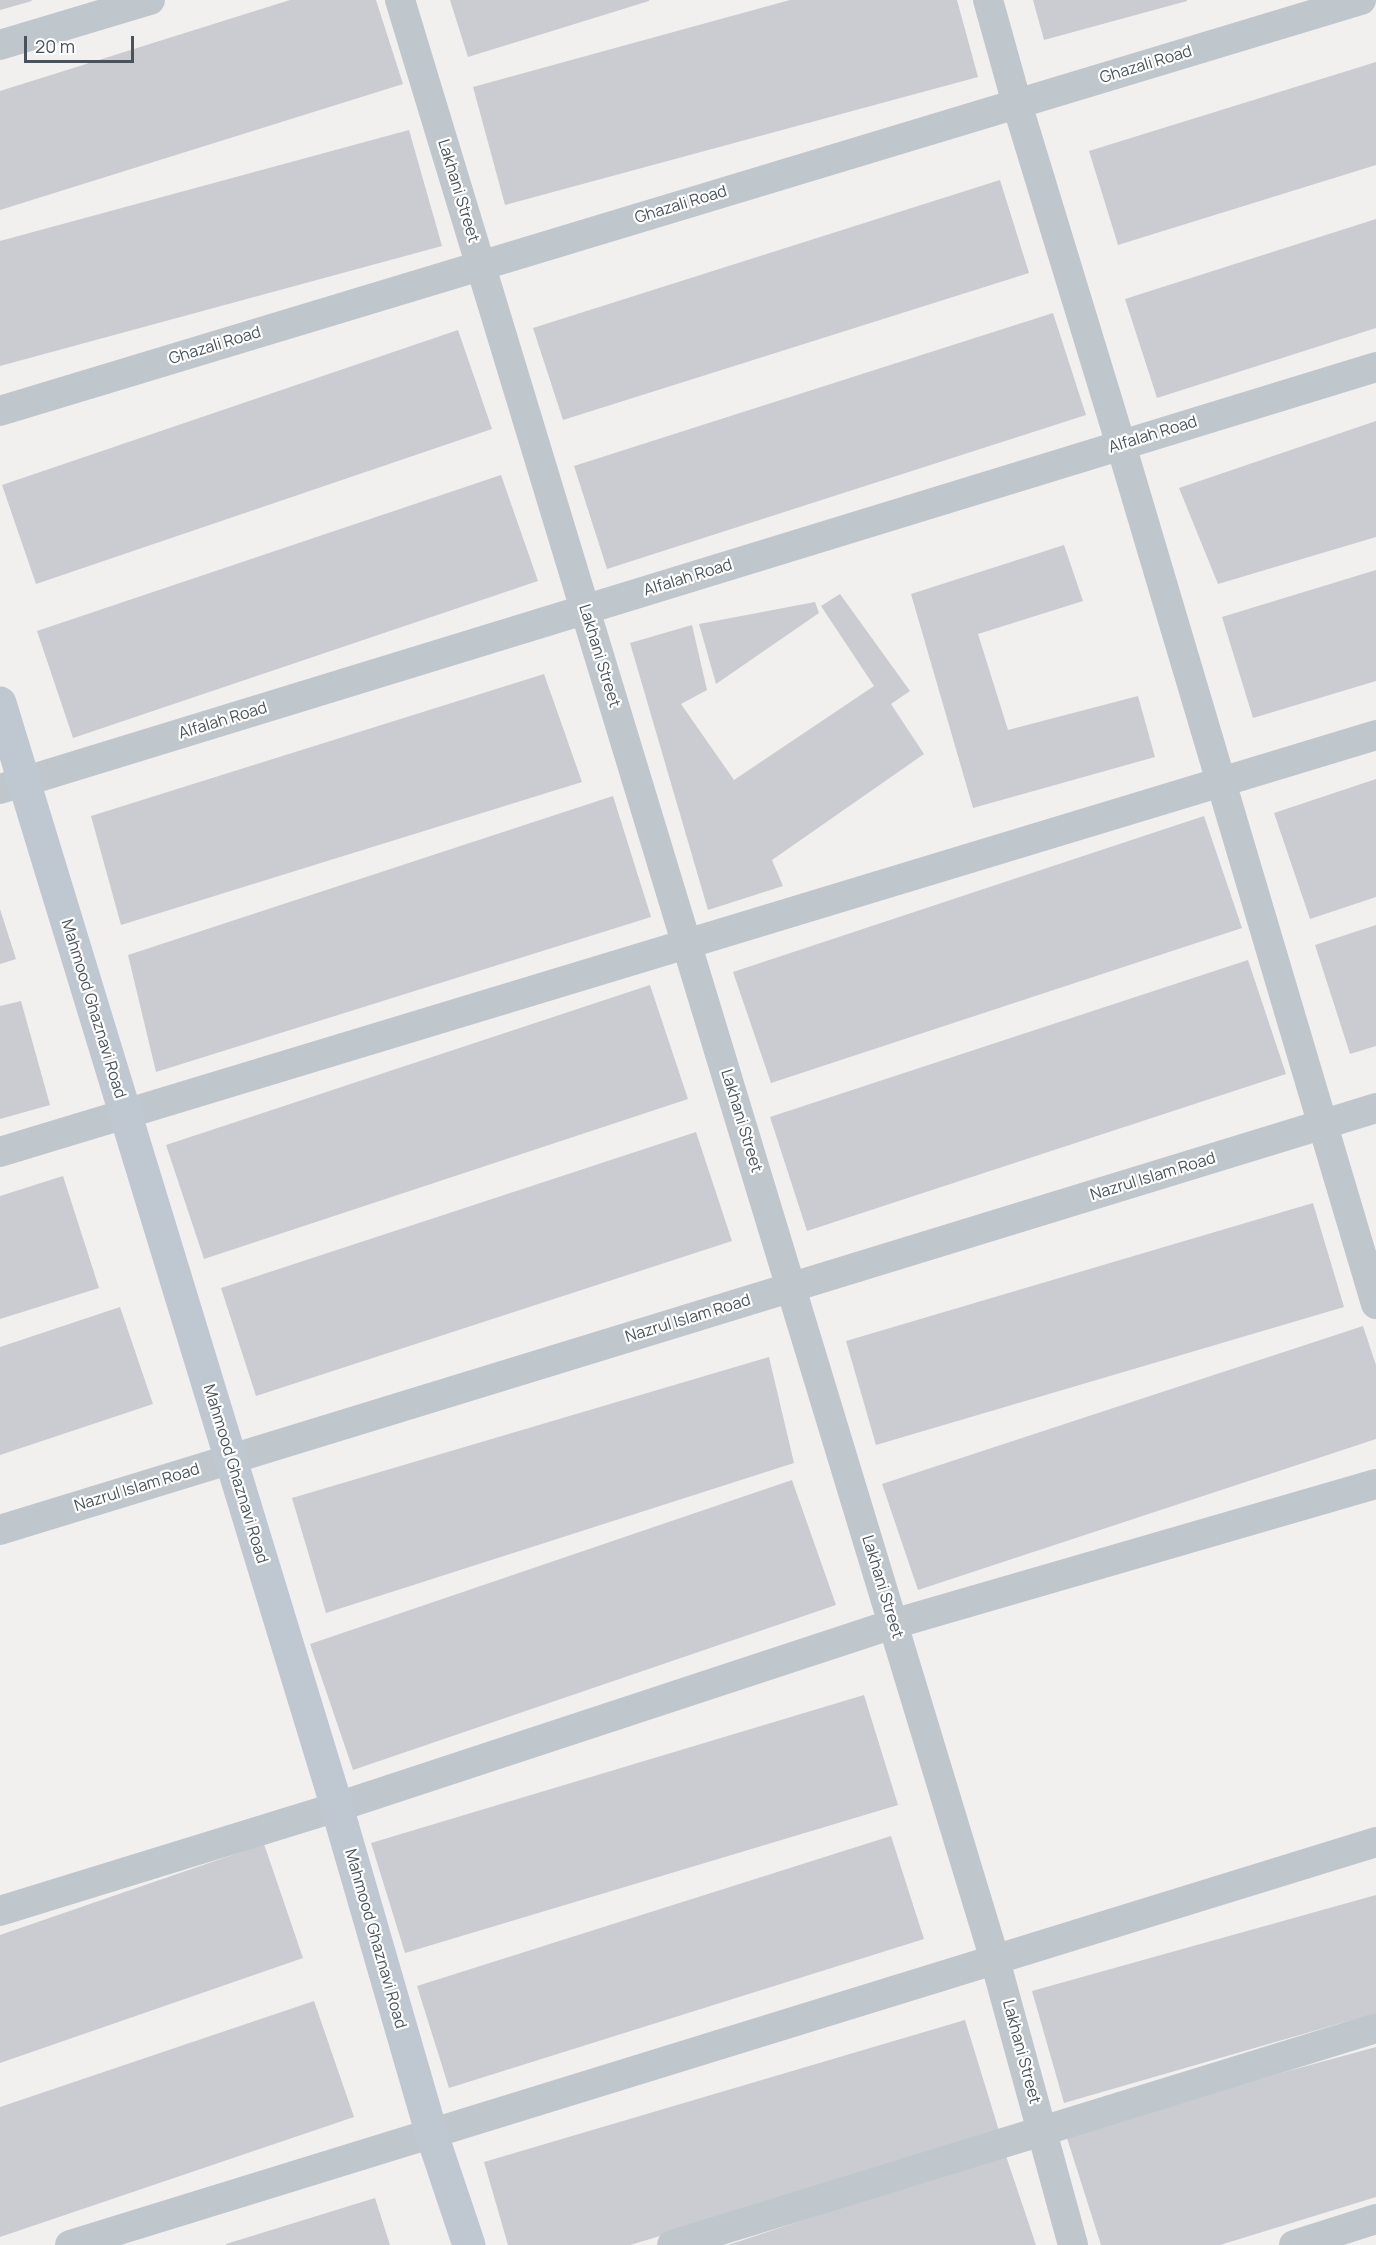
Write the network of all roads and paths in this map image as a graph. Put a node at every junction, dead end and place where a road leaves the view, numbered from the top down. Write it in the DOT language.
graph roads {
  1 [pos="150,0"];
  2 [pos="400,0"];
  3 [pos="988,0"];
  4 [pos="1361,0"];
  5 [pos="0,45"];
  6 [pos="1017,104"];
  7 [pos="481,266"];
  8 [pos="1376,367"];
  9 [pos="0,411"];
  10 [pos="1121,445"];
  11 [pos="585,610"];
  12 [pos="0,704"];
  13 [pos="1376,735"];
  14 [pos="1220,783"];
  15 [pos="12,785"];
  16 [pos="687,944"];
  17 [pos="1376,1108"];
  18 [pos="125,1114"];
  19 [pos="1322,1125"];
  20 [pos="0,1152"];
  21 [pos="791,1287"];
  22 [pos="1376,1304"];
  23 [pos="231,1459"];
  24 [pos="1376,1484"];
  25 [pos="0,1530"];
  26 [pos="893,1624"];
  27 [pos="337,1807"];
  28 [pos="1376,1842"];
  29 [pos="0,1911"];
  30 [pos="995,1960"];
  31 [pos="1376,2028"];
  32 [pos="1042,2131"];
  33 [pos="432,2135"];
  34 [pos="1376,2219"];
  35 [pos="70,2245"];
  36 [pos="469,2245"];
  37 [pos="672,2245"];
  38 [pos="1073,2245"];
  39 [pos="1294,2245"];
  1 -- 5 [label="street"];
  2 -- 7 [label="street, Lakhani Street"];
  3 -- 6 [label="street"];
  4 -- 6 [label="street, Ghazali Road"];
  6 -- 7 [label="street, Ghazali Road"];
  6 -- 10 [label="street"];
  7 -- 9 [label="street, Ghazali Road"];
  7 -- 11 [label="street, Lakhani Street"];
  8 -- 10 [label="street, Alfalah Road"];
  10 -- 11 [label="street, Alfalah Road"];
  10 -- 14 [label="street"];
  11 -- 15 [label="street, Alfalah Road"];
  11 -- 16 [label="street, Lakhani Street"];
  12 -- 15 [label="street, Mahmood Ghaznavi Road"];
  13 -- 14 [label="street"];
  14 -- 16 [label="street"];
  14 -- 19 [label="street"];
  15 -- 18 [label="street, Mahmood Ghaznavi Road"];
  16 -- 18 [label="street"];
  16 -- 21 [label="street, Lakhani Street"];
  17 -- 19 [label="street, Nazrul Islam Road"];
  18 -- 20 [label="street"];
  18 -- 23 [label="street, Mahmood Ghaznavi Road"];
  19 -- 21 [label="street, Nazrul Islam Road"];
  19 -- 22 [label="street"];
  21 -- 23 [label="street, Nazrul Islam Road"];
  21 -- 26 [label="street, Lakhani Street"];
  23 -- 25 [label="street, Nazrul Islam Road"];
  23 -- 27 [label="street, Mahmood Ghaznavi Road"];
  24 -- 26 [label="street"];
  26 -- 27 [label="street"];
  26 -- 30 [label="street, Lakhani Street"];
  27 -- 29 [label="street"];
  27 -- 33 [label="street, Mahmood Ghaznavi Road"];
  28 -- 30 [label="street"];
  30 -- 32 [label="street, Lakhani Street"];
  30 -- 33 [label="street"];
  31 -- 32 [label="street"];
  32 -- 37 [label="street"];
  32 -- 38 [label="street, Lakhani Street"];
  33 -- 35 [label="street"];
  33 -- 36 [label="street, Mahmood Ghaznavi Road"];
  34 -- 39 [label="street"];
}
